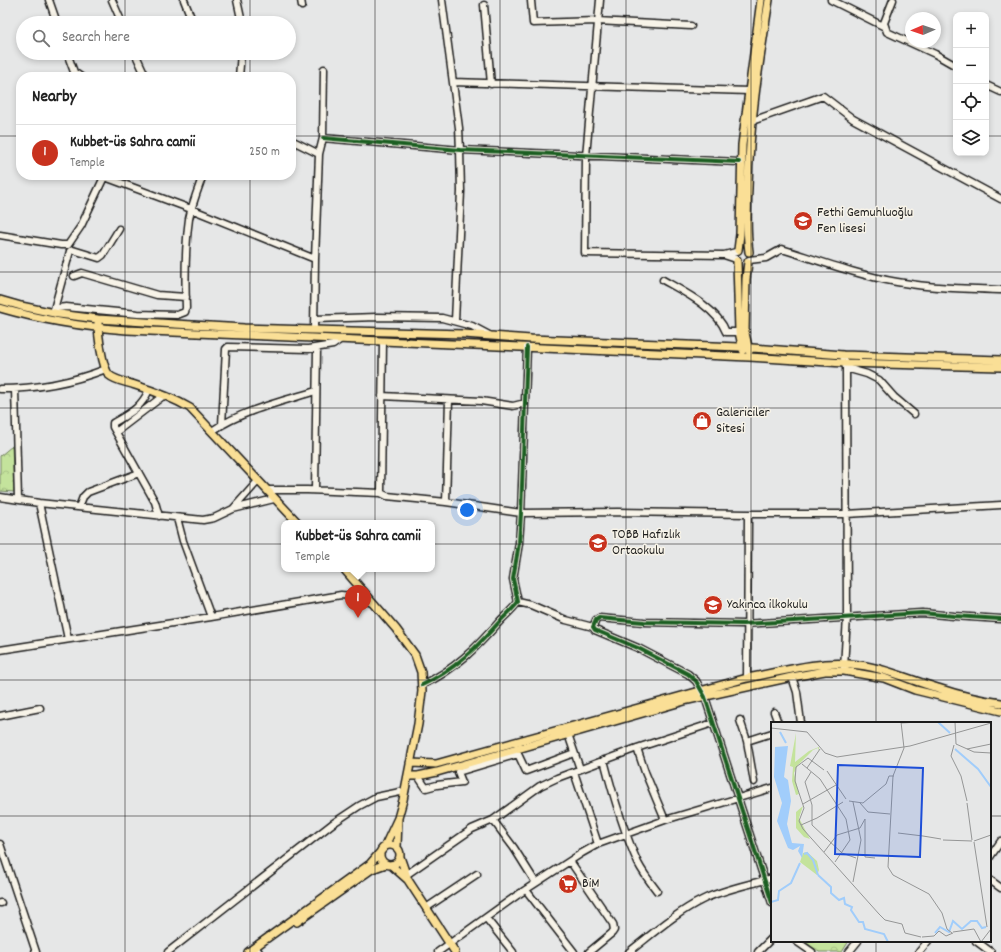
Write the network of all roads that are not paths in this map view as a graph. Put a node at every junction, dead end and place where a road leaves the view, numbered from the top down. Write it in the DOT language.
graph roads {
  1 [pos="49,0"];
  2 [pos="112,0"];
  3 [pos="184,0"];
  4 [pos="237,0"];
  5 [pos="442,0"];
  6 [pos="600,0"];
  7 [pos="762,0"];
  8 [pos="769,0"];
  9 [pos="831,0"];
  10 [pos="893,0"];
  11 [pos="531,1"];
  12 [pos="484,5"];
  13 [pos="55,16"];
  14 [pos="119,16"];
  15 [pos="190,16"];
  16 [pos="240,16"];
  17 [pos="597,21"];
  18 [pos="691,26"];
  19 [pos="885,27"];
  20 [pos="70,60"];
  21 [pos="138,60"];
  22 [pos="240,60"];
  23 [pos="953,64"];
  24 [pos="324,69"];
  25 [pos="74,72"];
  26 [pos="144,72"];
  27 [pos="239,72"];
  28 [pos="453,82"];
  29 [pos="491,84"];
  30 [pos="989,86"];
  31 [pos="592,87"];
  32 [pos="749,91"];
  33 [pos="1001,92"];
  34 [pos="752,121"];
  35 [pos="323,138"];
  36 [pos="296,142"];
  37 [pos="460,150"];
  38 [pos="319,154"];
  39 [pos="586,156"];
  40 [pos="739,162"];
  41 [pos="103,180"];
  42 [pos="115,180"];
  43 [pos="201,180"];
  44 [pos="1001,199"];
  45 [pos="191,209"];
  46 [pos="119,229"];
  47 [pos="0,235"];
  48 [pos="737,255"];
  49 [pos="749,257"];
  50 [pos="315,259"];
  51 [pos="74,276"];
  52 [pos="663,280"];
  53 [pos="1001,290"];
  54 [pos="186,297"];
  55 [pos="0,300"];
  56 [pos="0,308"];
  57 [pos="53,313"];
  58 [pos="98,319"];
  59 [pos="315,319"];
  60 [pos="455,321"];
  61 [pos="98,328"];
  62 [pos="314,330"];
  63 [pos="742,332"];
  64 [pos="268,336"];
  65 [pos="490,336"];
  66 [pos="341,339"];
  67 [pos="383,341"];
  68 [pos="527,347"];
  69 [pos="268,348"];
  70 [pos="317,348"];
  71 [pos="746,348"];
  72 [pos="843,355"];
  73 [pos="746,357"];
  74 [pos="1001,360"];
  75 [pos="845,365"];
  76 [pos="1001,367"];
  77 [pos="106,369"];
  78 [pos="0,389"];
  79 [pos="15,389"];
  80 [pos="149,390"];
  81 [pos="316,391"];
  82 [pos="163,396"];
  83 [pos="382,396"];
  84 [pos="449,400"];
  85 [pos="525,403"];
  86 [pos="914,414"];
  87 [pos="222,425"];
  88 [pos="212,431"];
  89 [pos="116,432"];
  90 [pos="139,473"];
  91 [pos="258,481"];
  92 [pos="267,490"];
  93 [pos="315,490"];
  94 [pos="381,493"];
  95 [pos="0,497"];
  96 [pos="18,499"];
  97 [pos="274,499"];
  98 [pos="446,502"];
  99 [pos="39,503"];
  100 [pos="1001,505"];
  101 [pos="79,507"];
  102 [pos="234,509"];
  103 [pos="521,513"];
  104 [pos="748,514"];
  105 [pos="846,514"];
  106 [pos="159,516"];
  107 [pos="177,518"];
  108 [pos="295,520"];
  109 [pos="347,572"];
  110 [pos="373,602"];
  111 [pos="518,602"];
  112 [pos="211,617"];
  113 [pos="847,617"];
  114 [pos="1001,619"];
  115 [pos="747,624"];
  116 [pos="593,627"];
  117 [pos="68,639"];
  118 [pos="0,650"];
  119 [pos="844,667"];
  120 [pos="792,677"];
  121 [pos="747,678"];
  122 [pos="422,684"];
  123 [pos="703,694"];
  124 [pos="1001,703"];
  125 [pos="40,708"];
  126 [pos="1001,711"];
  127 [pos="774,712"];
  128 [pos="0,716"];
  129 [pos="740,720"];
  130 [pos="778,722"];
  131 [pos="801,722"];
  132 [pos="712,723"];
  133 [pos="771,733"];
  134 [pos="568,734"];
  135 [pos="747,741"];
  136 [pos="637,748"];
  137 [pos="574,753"];
  138 [pos="604,760"];
  139 [pos="410,763"];
  140 [pos="580,769"];
  141 [pos="574,772"];
  142 [pos="408,776"];
  143 [pos="418,776"];
  144 [pos="754,782"];
  145 [pos="771,788"];
  146 [pos="405,791"];
  147 [pos="738,798"];
  148 [pos="398,818"];
  149 [pos="493,820"];
  150 [pos="665,820"];
  151 [pos="626,834"];
  152 [pos="1001,841"];
  153 [pos="0,844"];
  154 [pos="598,844"];
  155 [pos="397,847"];
  156 [pos="383,849"];
  157 [pos="991,856"];
  158 [pos="400,857"];
  159 [pos="570,861"];
  160 [pos="389,864"];
  161 [pos="477,874"];
  162 [pos="407,878"];
  163 [pos="771,878"];
  164 [pos="764,880"];
  165 [pos="991,881"];
  166 [pos="536,883"];
  167 [pos="1001,888"];
  168 [pos="526,890"];
  169 [pos="656,891"];
  170 [pos="771,900"];
  171 [pos="426,908"];
  172 [pos="486,918"];
  173 [pos="771,939"];
  174 [pos="797,942"];
  175 [pos="857,942"];
  176 [pos="927,942"];
  177 [pos="977,942"];
  178 [pos="450,943"];
  179 [pos="257,950"];
  180 [pos="921,950"];
  181 [pos="36,952"];
  182 [pos="168,952"];
  183 [pos="248,952"];
  184 [pos="438,952"];
  185 [pos="455,952"];
  186 [pos="513,952"];
  187 [pos="574,952"];
  188 [pos="589,952"];
  189 [pos="629,952"];
  190 [pos="758,952"];
  191 [pos="812,952"];
  192 [pos="850,952"];
  193 [pos="928,952"];
  194 [pos="991,952"];
  1 -- 13 [label="street"];
  2 -- 14 [label="street"];
  3 -- 15 [label="street"];
  4 -- 16 [label="street"];
  5 -- 28 [label="street"];
  6 -- 17 [label="street"];
  7 -- 32 [label="main road"];
  8 -- 34 [label="main road"];
  9 -- 19 [label="street"];
  10 -- 19 [label="street"];
  11 -- 17 [label="street"];
  12 -- 29 [label="street"];
  17 -- 18 [label="street"];
  17 -- 31 [label="street"];
  19 -- 23 [label="street"];
  20 -- 25 [label="street"];
  21 -- 26 [label="street"];
  22 -- 27 [label="street"];
  24 -- 35 [label="street"];
  28 -- 29 [label="street"];
  28 -- 37 [label="street"];
  29 -- 31 [label="street"];
  30 -- 33 [label="street"];
  31 -- 32 [label="street"];
  31 -- 39 [label="street"];
  32 -- 48 [label="main road"];
  34 -- 44 [label="street"];
  34 -- 49 [label="main road"];
  35 -- 37 [label="street"];
  35 -- 38 [label="street"];
  36 -- 38 [label="street"];
  37 -- 39 [label="street"];
  37 -- 60 [label="street"];
  38 -- 50 [label="street"];
  39 -- 40 [label="street"];
  39 -- 48 [label="street"];
  41 -- 47 [label="street"];
  42 -- 45 [label="street"];
  43 -- 45 [label="street"];
  45 -- 50 [label="street"];
  45 -- 54 [label="street"];
  46 -- 57 [label="street"];
  48 -- 49 [label="main road"];
  48 -- 49 [label="main road"];
  48 -- 63 [label="main road"];
  49 -- 53 [label="street"];
  49 -- 63 [label="main road"];
  50 -- 59 [label="street"];
  51 -- 54 [label="street"];
  52 -- 63 [label="street"];
  54 -- 57 [label="street"];
  55 -- 57 [label="main road"];
  56 -- 61 [label="main road"];
  57 -- 58 [label="main road"];
  58 -- 61 [label="main road"];
  58 -- 62 [label="main road"];
  59 -- 60 [label="street"];
  59 -- 62 [label="street"];
  60 -- 65 [label="street"];
  61 -- 64 [label="main road"];
  61 -- 77 [label="main road"];
  62 -- 65 [label="main road"];
  63 -- 71 [label="main road"];
  64 -- 66 [label="main road"];
  64 -- 69 [label="street"];
  65 -- 71 [label="main road"];
  66 -- 67 [label="main road"];
  66 -- 70 [label="street"];
  67 -- 68 [label="main road"];
  67 -- 83 [label="street"];
  68 -- 73 [label="main road"];
  68 -- 85 [label="street"];
  69 -- 70 [label="street"];
  69 -- 87 [label="street"];
  70 -- 81 [label="street"];
  71 -- 72 [label="main road"];
  71 -- 73 [label="main road"];
  72 -- 74 [label="main road"];
  72 -- 75 [label="street"];
  73 -- 75 [label="main road"];
  75 -- 76 [label="main road"];
  75 -- 86 [label="street"];
  75 -- 105 [label="street"];
  77 -- 79 [label="street"];
  77 -- 80 [label="main road"];
  78 -- 79 [label="street"];
  79 -- 96 [label="street"];
  80 -- 82 [label="main road"];
  80 -- 89 [label="street"];
  81 -- 87 [label="street"];
  81 -- 93 [label="street"];
  82 -- 88 [label="main road"];
  82 -- 89 [label="street"];
  83 -- 84 [label="street"];
  83 -- 94 [label="street"];
  84 -- 85 [label="street"];
  84 -- 98 [label="street"];
  85 -- 103 [label="street"];
  87 -- 88 [label="street"];
  88 -- 91 [label="main road"];
  89 -- 90 [label="street"];
  90 -- 101 [label="street"];
  90 -- 106 [label="street"];
  91 -- 92 [label="main road"];
  91 -- 102 [label="street"];
  92 -- 93 [label="street"];
  92 -- 97 [label="main road"];
  93 -- 94 [label="street"];
  94 -- 98 [label="street"];
  95 -- 96 [label="street"];
  96 -- 99 [label="street"];
  97 -- 102 [label="street"];
  97 -- 108 [label="main road"];
  98 -- 103 [label="street"];
  99 -- 101 [label="street"];
  99 -- 117 [label="street"];
  100 -- 105 [label="street"];
  101 -- 106 [label="street"];
  102 -- 107 [label="street"];
  103 -- 104 [label="street"];
  103 -- 111 [label="street"];
  104 -- 105 [label="street"];
  104 -- 115 [label="street"];
  105 -- 113 [label="street"];
  106 -- 107 [label="street"];
  107 -- 112 [label="street"];
  109 -- 110 [label="main road"];
  110 -- 112 [label="street"];
  110 -- 122 [label="main road"];
  111 -- 116 [label="street"];
  111 -- 122 [label="street"];
  112 -- 117 [label="street"];
  113 -- 114 [label="street"];
  113 -- 115 [label="street"];
  113 -- 119 [label="street"];
  115 -- 116 [label="street"];
  115 -- 121 [label="street"];
  116 -- 123 [label="street"];
  117 -- 118 [label="street"];
  119 -- 120 [label="main road"];
  119 -- 121 [label="main road"];
  119 -- 124 [label="main road"];
  119 -- 126 [label="main road"];
  120 -- 123 [label="main road"];
  120 -- 131 [label="street"];
  121 -- 123 [label="main road"];
  122 -- 139 [label="main road"];
  123 -- 132 [label="street"];
  123 -- 134 [label="main road"];
  123 -- 139 [label="main road"];
  125 -- 128 [label="street"];
  127 -- 130 [label="street"];
  129 -- 135 [label="street"];
  132 -- 136 [label="street"];
  132 -- 147 [label="street"];
  133 -- 135 [label="street"];
  134 -- 137 [label="street"];
  134 -- 143 [label="main road"];
  135 -- 144 [label="street"];
  136 -- 138 [label="street"];
  136 -- 150 [label="street"];
  137 -- 140 [label="street"];
  137 -- 143 [label="street"];
  138 -- 140 [label="street"];
  138 -- 151 [label="street"];
  139 -- 142 [label="main road"];
  140 -- 141 [label="street"];
  141 -- 149 [label="street"];
  141 -- 154 [label="street"];
  142 -- 143 [label="main road"];
  142 -- 146 [label="main road"];
  145 -- 147 [label="street"];
  146 -- 148 [label="main road"];
  146 -- 182 [label="street"];
  147 -- 150 [label="street"];
  147 -- 164 [label="street"];
  148 -- 155 [label="main road"];
  148 -- 156 [label="main road"];
  149 -- 162 [label="street"];
  149 -- 166 [label="street"];
  150 -- 151 [label="street"];
  151 -- 154 [label="street"];
  151 -- 169 [label="street"];
  152 -- 157 [label="street"];
  153 -- 181 [label="street"];
  154 -- 159 [label="street"];
  155 -- 156 [label="main road"];
  155 -- 158 [label="main road"];
  156 -- 160 [label="main road"];
  156 -- 179 [label="main road"];
  158 -- 160 [label="main road"];
  158 -- 162 [label="main road"];
  159 -- 166 [label="street"];
  159 -- 188 [label="street"];
  160 -- 162 [label="main road"];
  160 -- 179 [label="main road"];
  161 -- 171 [label="street"];
  162 -- 171 [label="main road"];
  163 -- 164 [label="street"];
  164 -- 170 [label="street"];
  164 -- 189 [label="street"];
  165 -- 167 [label="street"];
  166 -- 168 [label="street"];
  168 -- 172 [label="street"];
  168 -- 187 [label="street"];
  171 -- 178 [label="main road"];
  172 -- 178 [label="street"];
  172 -- 186 [label="street"];
  173 -- 190 [label="street"];
  174 -- 191 [label="street"];
  175 -- 192 [label="street"];
  176 -- 180 [label="street"];
  177 -- 194 [label="street"];
  178 -- 184 [label="street"];
  178 -- 185 [label="main road"];
  179 -- 183 [label="main road"];
  180 -- 193 [label="street"];
}
